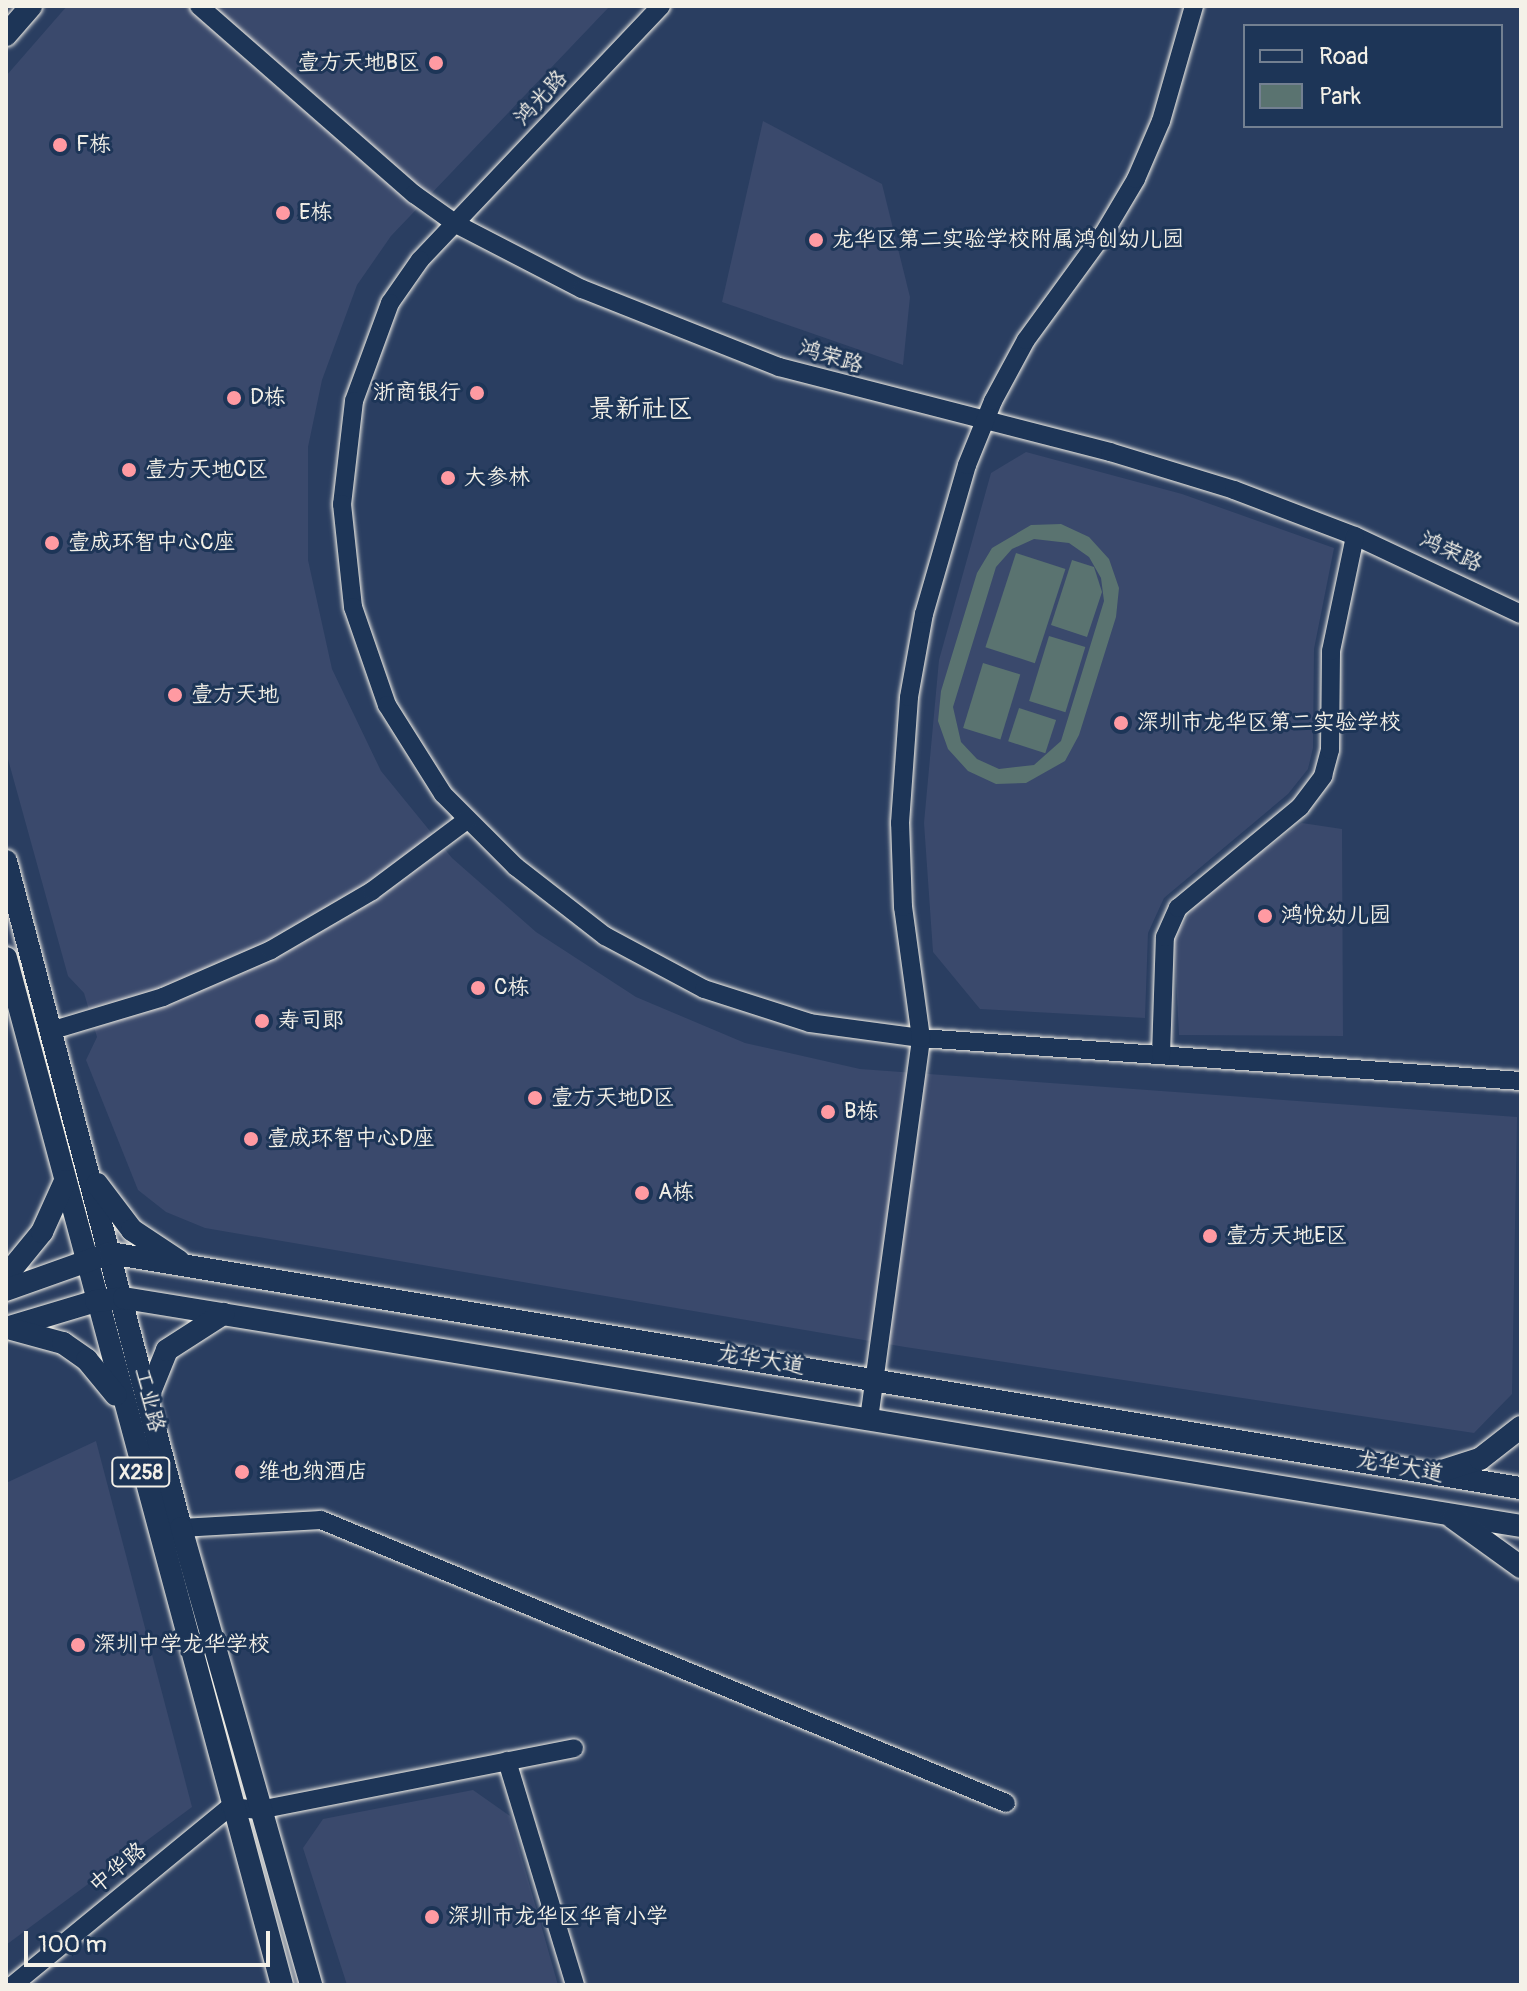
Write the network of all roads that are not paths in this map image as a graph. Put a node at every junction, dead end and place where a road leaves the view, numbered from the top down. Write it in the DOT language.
graph roads {
  1 [pos="31,6"];
  2 [pos="199,6"];
  3 [pos="661,6"];
  4 [pos="1194,6"];
  5 [pos="6,35"];
  6 [pos="456,224"];
  7 [pos="984,422"];
  8 [pos="1355,536"];
  9 [pos="1521,614"];
  10 [pos="467,820"];
  11 [pos="6,861"];
  12 [pos="6,958"];
  13 [pos="50,1031"];
  14 [pos="921,1038"];
  15 [pos="1161,1055"];
  16 [pos="1521,1081"];
  17 [pos="80,1144"];
  18 [pos="65,1181"];
  19 [pos="110,1253"];
  20 [pos="86,1262"];
  21 [pos="186,1266"];
  22 [pos="6,1276"];
  23 [pos="6,1290"];
  24 [pos="124,1298"];
  25 [pos="96,1301"];
  26 [pos="223,1314"];
  27 [pos="6,1328"];
  28 [pos="877,1379"];
  29 [pos="149,1401"];
  30 [pos="124,1407"];
  31 [pos="869,1419"];
  32 [pos="1521,1427"];
  33 [pos="1429,1472"];
  34 [pos="1521,1488"];
  35 [pos="1446,1513"];
  36 [pos="1521,1526"];
  37 [pos="181,1528"];
  38 [pos="1521,1567"];
  39 [pos="574,1748"];
  40 [pos="507,1761"];
  41 [pos="1006,1803"];
  42 [pos="230,1807"];
  43 [pos="259,1810"];
  44 [pos="13,1985"];
  45 [pos="282,1985"];
  46 [pos="311,1985"];
  47 [pos="575,1985"];
  1 -- 5 [label="main road"];
  2 -- 6 [label="street, 鸿荣路"];
  3 -- 6 [label="street, 鸿光路"];
  4 -- 7 [label="street"];
  6 -- 7 [label="street, 鸿荣路"];
  6 -- 10 [label="street, 鸿光路"];
  7 -- 8 [label="street, 鸿荣路"];
  7 -- 14 [label="street"];
  8 -- 9 [label="street, 鸿荣路"];
  8 -- 15 [label="street"];
  10 -- 13 [label="street"];
  10 -- 14 [label="street, 鸿光路"];
  11 -- 13 [label="main road, 工业路 / X258"];
  12 -- 18 [label="main road, 工业路 / X258"];
  13 -- 17 [label="main road, 工业路 / X258"];
  14 -- 15 [label="street, 鸿光路"];
  14 -- 28 [label="street"];
  15 -- 16 [label="street, 鸿光路"];
  17 -- 19 [label="main road, 工业路 / X258"];
  17 -- 21 [label="main road"];
  18 -- 20 [label="main road, 工业路 / X258"];
  18 -- 22 [label="main road"];
  19 -- 20 [label="main road"];
  19 -- 21 [label="main road, 龙华大道"];
  19 -- 24 [label="main road, 工业路 / X258"];
  20 -- 23 [label="main road"];
  20 -- 25 [label="main road, 工业路 / X258"];
  21 -- 28 [label="main road, 龙华大道"];
  24 -- 25 [label="main road, 龙华大道"];
  24 -- 26 [label="main road, 龙华大道"];
  24 -- 29 [label="main road, 工业路 / X258"];
  25 -- 27 [label="main road, 龙华大道"];
  25 -- 30 [label="main road, 工业路 / X258"];
  26 -- 29 [label="main road"];
  26 -- 31 [label="main road, 龙华大道"];
  27 -- 30 [label="main road"];
  28 -- 31 [label="street"];
  28 -- 33 [label="main road, 龙华大道"];
  29 -- 37 [label="main road, 工业路 / X258"];
  30 -- 42 [label="main road, 工业路 / X258"];
  31 -- 35 [label="main road, 龙华大道"];
  32 -- 33 [label="main road"];
  33 -- 34 [label="main road, 龙华大道"];
  35 -- 36 [label="main road, 龙华大道"];
  35 -- 38 [label="main road"];
  37 -- 41 [label="street"];
  37 -- 43 [label="main road, 工业路 / X258"];
  39 -- 40 [label="street"];
  40 -- 43 [label="street"];
  40 -- 47 [label="street"];
  42 -- 43 [label="street"];
  42 -- 44 [label="street, 中华路"];
  42 -- 45 [label="main road, 工业路 / X258"];
  43 -- 46 [label="main road, 工业路 / X258"];
}
